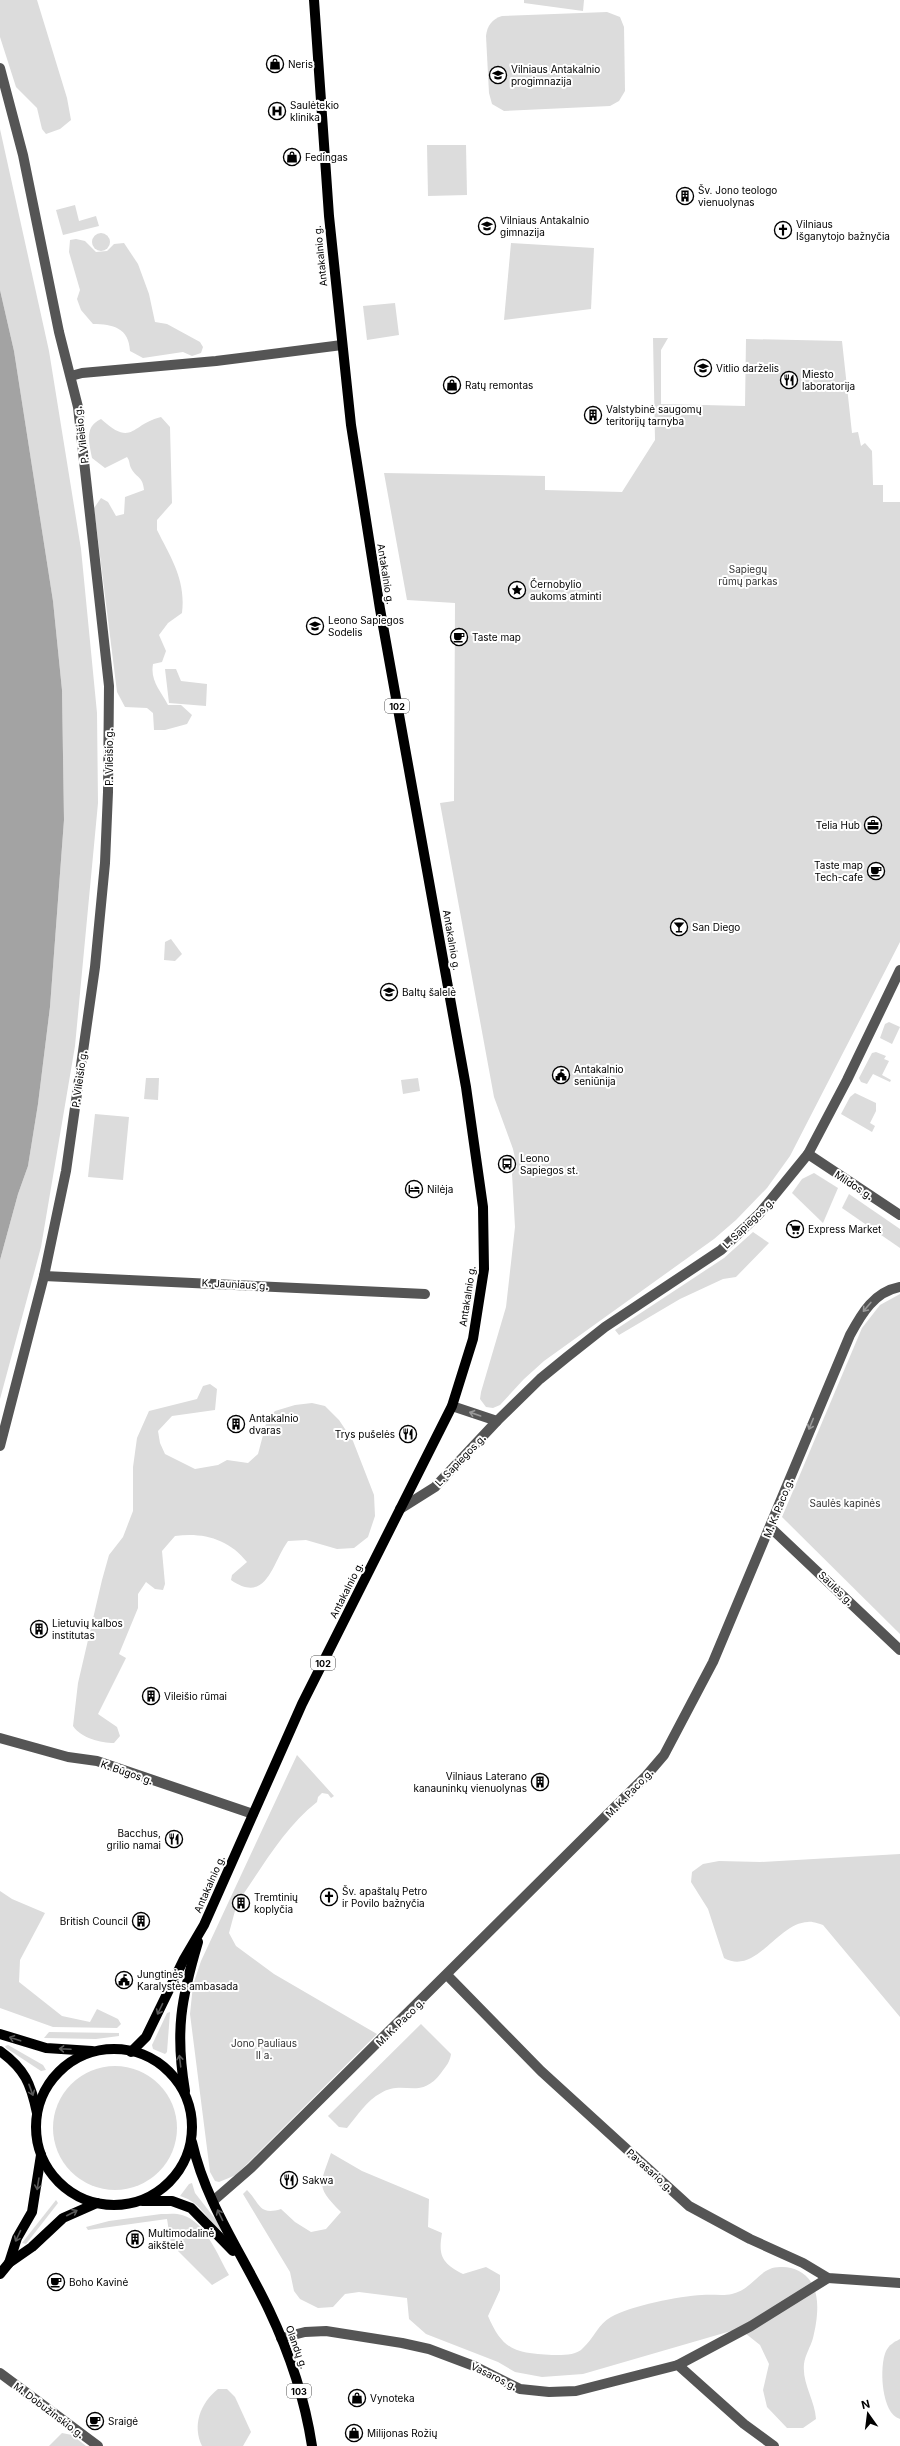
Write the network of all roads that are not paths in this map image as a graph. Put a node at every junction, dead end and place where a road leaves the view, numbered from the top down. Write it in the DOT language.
graph roads {
  1 [pos="314,0"];
  2 [pos="0,68"];
  3 [pos="342,345"];
  4 [pos="71,376"];
  5 [pos="900,970"];
  6 [pos="808,1154"];
  7 [pos="900,1215"];
  8 [pos="44,1276"];
  9 [pos="900,1287"];
  10 [pos="425,1294"];
  11 [pos="452,1406"];
  12 [pos="498,1421"];
  13 [pos="0,1446"];
  14 [pos="400,1509"];
  15 [pos="771,1528"];
  16 [pos="900,1650"];
  17 [pos="0,1738"];
  18 [pos="253,1814"];
  19 [pos="204,1925"];
  20 [pos="448,1975"];
  21 [pos="0,2034"];
  22 [pos="0,2051"];
  23 [pos="98,2051"];
  24 [pos="130,2052"];
  25 [pos="187,2099"];
  26 [pos="37,2115"];
  27 [pos="191,2138"];
  28 [pos="41,2155"];
  29 [pos="138,2201"];
  30 [pos="213,2201"];
  31 [pos="97,2203"];
  32 [pos="9,2263"];
  33 [pos="243,2263"];
  34 [pos="0,2274"];
  35 [pos="828,2278"];
  36 [pos="900,2283"];
  37 [pos="281,2338"];
  38 [pos="678,2365"];
  39 [pos="0,2373"];
  40 [pos="98,2446"];
  41 [pos="312,2446"];
  42 [pos="774,2446"];
  1 -- 3 [label="main road, Antakalnio g. / 102"];
  2 -- 4 [label="street, P. Vileišio g."];
  3 -- 4 [label="street"];
  3 -- 11 [label="main road, Antakalnio g. / 102"];
  4 -- 8 [label="street, P. Vileišio g."];
  5 -- 6 [label="street, L. Sapiegos g."];
  6 -- 7 [label="street, Mildos g."];
  6 -- 12 [label="street, L. Sapiegos g."];
  8 -- 10 [label="street, K. Jauniaus g."];
  8 -- 13 [label="street, P. Vileišio g."];
  9 -- 15 [label="street, M. K. Paco g., one-way"];
  12 -- 11 [label="street, one-way"];
  11 -- 14 [label="main road, Antakalnio g. / 102"];
  12 -- 14 [label="street, L. Sapiegos g."];
  14 -- 18 [label="main road, Antakalnio g. / 102"];
  15 -- 16 [label="street, Saulės g."];
  15 -- 20 [label="street, M. K. Paco g."];
  17 -- 18 [label="street, K. Būgos g."];
  18 -- 19 [label="main road, Antakalnio g. / 102"];
  19 -- 24 [label="main road, Antakalnio g., one-way"];
  25 -- 19 [label="main road, Antakalnio g., one-way"];
  20 -- 30 [label="street, M. K. Paco g."];
  20 -- 35 [label="street, Pavasario g."];
  23 -- 21 [label="main road, one-way"];
  22 -- 26 [label="main road, one-way"];
  23 -- 24 [label="main road"];
  23 -- 26 [label="main road"];
  24 -- 25 [label="main road"];
  25 -- 27 [label="main road, Antakalnio g."];
  26 -- 28 [label="main road"];
  27 -- 29 [label="main road"];
  27 -- 30 [label="main road, Olandų g."];
  28 -- 31 [label="main road"];
  28 -- 32 [label="main road, one-way"];
  29 -- 31 [label="main road"];
  29 -- 33 [label="main road, Olandų g."];
  33 -- 30 [label="main road, Olandų g., one-way"];
  32 -- 31 [label="main road, one-way"];
  32 -- 34 [label="main road"];
  33 -- 37 [label="main road, Olandų g. / 103"];
  35 -- 36 [label="street, Pavasario g."];
  35 -- 38 [label="street, Vasaros g."];
  37 -- 38 [label="street, Vasaros g."];
  37 -- 41 [label="main road, Olandų g. / 103"];
  38 -- 42 [label="street"];
  39 -- 40 [label="street, M. Dobužinskio g."];
}
